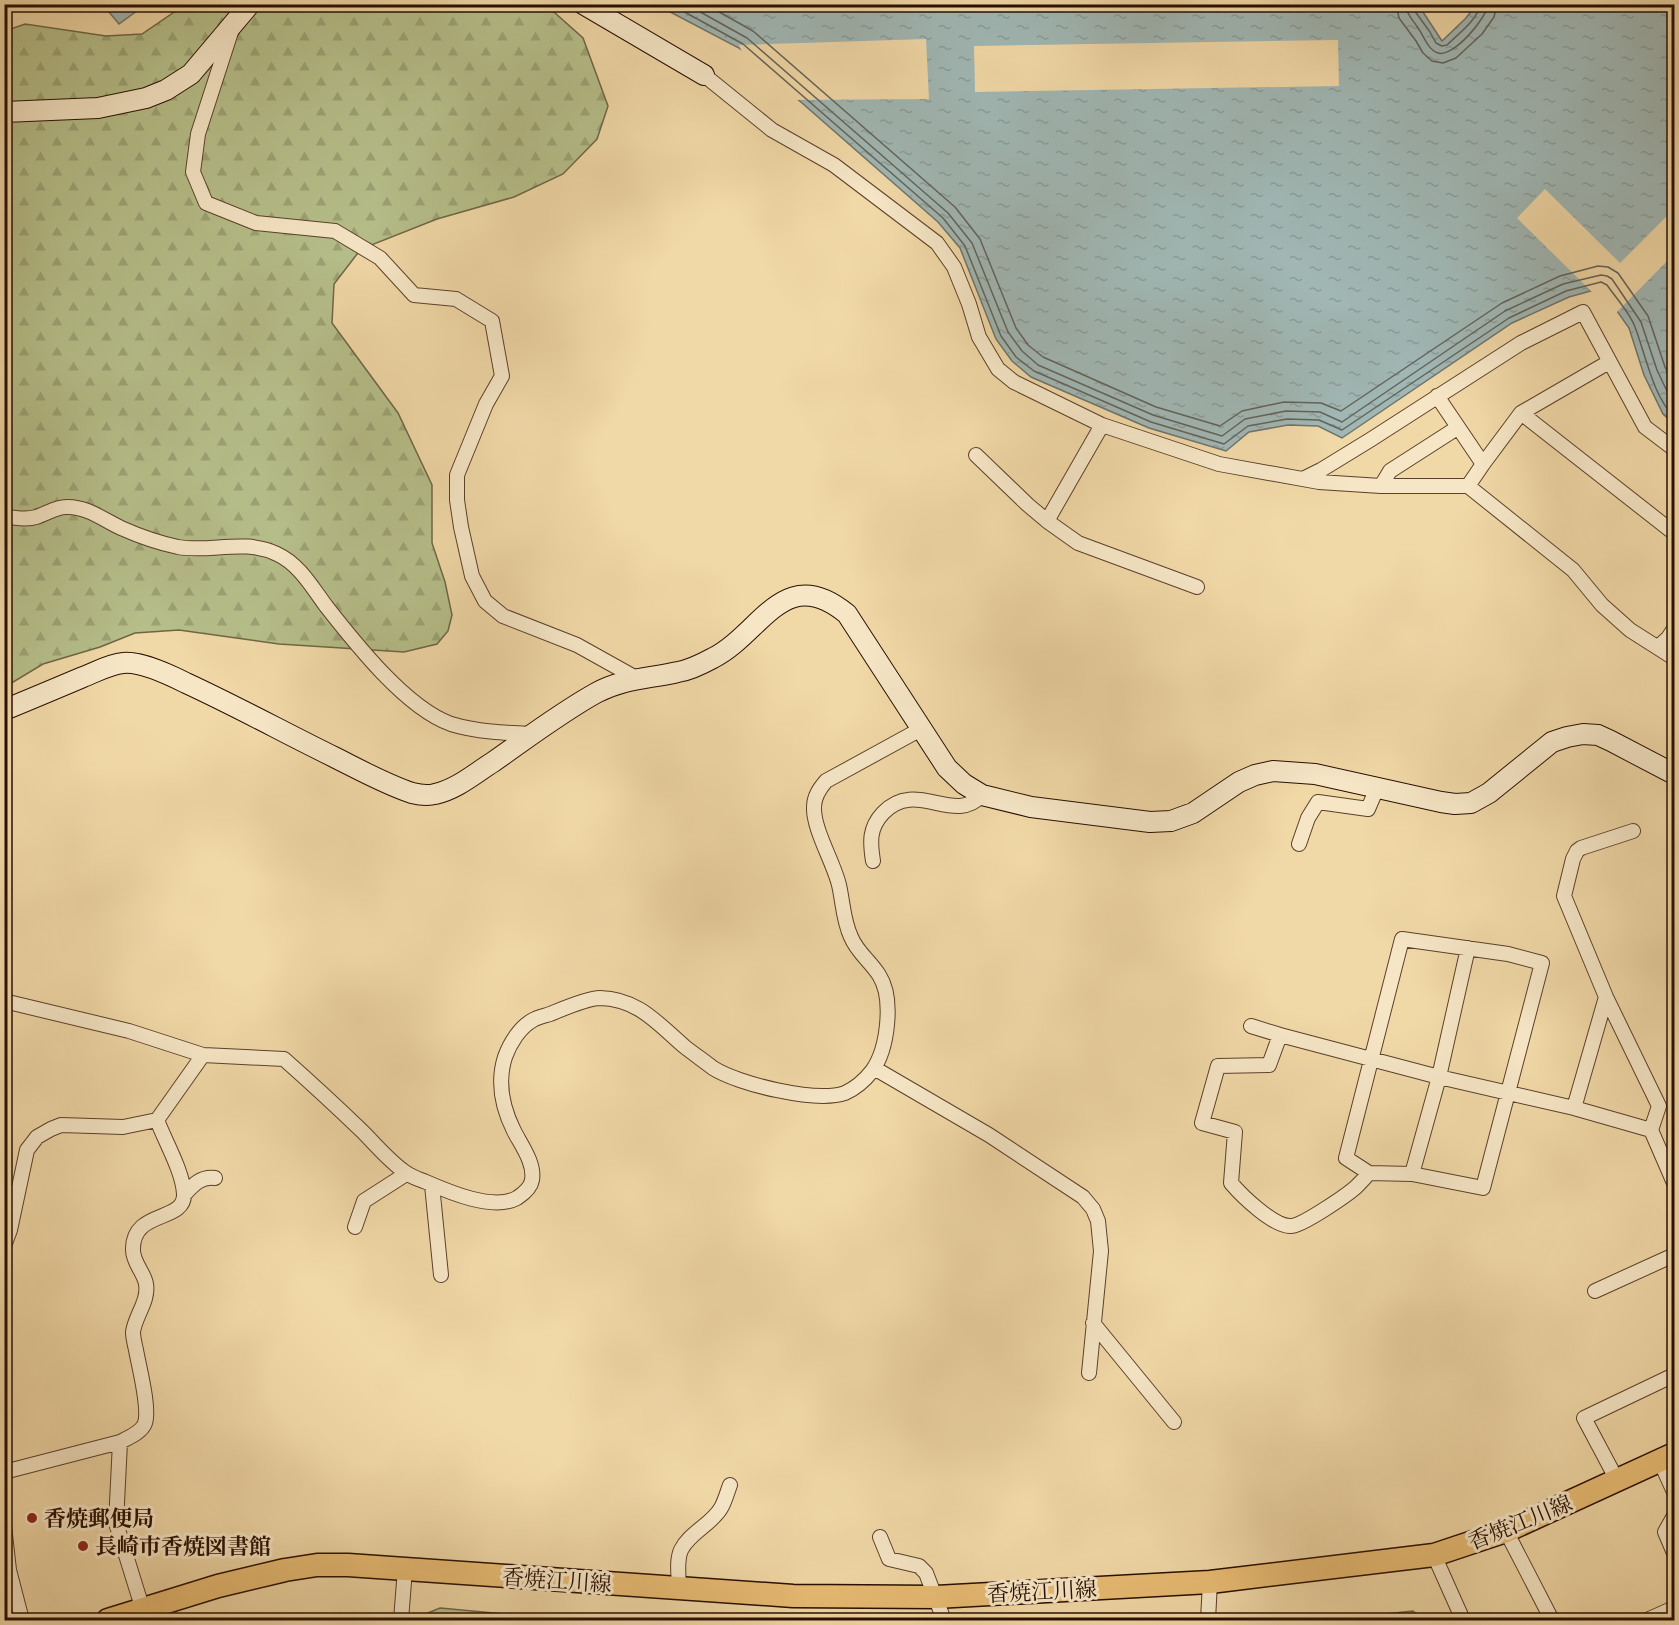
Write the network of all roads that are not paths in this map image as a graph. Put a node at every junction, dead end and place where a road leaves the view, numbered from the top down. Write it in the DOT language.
graph roads {
  1 [pos="250,4"];
  2 [pos="583,4"];
  3 [pos="233,25"];
  4 [pos="704,75"];
  5 [pos="4,112"];
  6 [pos="1609,362"];
  7 [pos="1437,396"];
  8 [pos="1521,413"];
  9 [pos="1102,424"];
  10 [pos="1457,428"];
  11 [pos="1674,449"];
  12 [pos="976,455"];
  13 [pos="1483,464"];
  14 [pos="1303,479"];
  15 [pos="1381,486"];
  16 [pos="1468,486"];
  17 [pos="4,516"];
  18 [pos="1047,521"];
  19 [pos="1674,533"];
  20 [pos="1197,586"];
  21 [pos="1674,629"];
  22 [pos="1658,647"];
  23 [pos="1674,658"];
  24 [pos="638,679"];
  25 [pos="4,710"];
  26 [pos="921,729"];
  27 [pos="532,734"];
  28 [pos="1674,774"];
  29 [pos="1377,788"];
  30 [pos="982,795"];
  31 [pos="1633,831"];
  32 [pos="1299,844"];
  33 [pos="873,861"];
  34 [pos="1468,948"];
  35 [pos="1606,997"];
  36 [pos="4,1002"];
  37 [pos="1251,1026"];
  38 [pos="1280,1035"];
  39 [pos="203,1055"];
  40 [pos="1372,1059"];
  41 [pos="874,1068"];
  42 [pos="1439,1077"];
  43 [pos="1507,1094"];
  44 [pos="1575,1108"];
  45 [pos="157,1120"];
  46 [pos="1652,1130"];
  47 [pos="1369,1173"];
  48 [pos="406,1174"];
  49 [pos="1412,1174"];
  50 [pos="215,1178"];
  51 [pos="1674,1184"];
  52 [pos="432,1185"];
  53 [pos="184,1195"];
  54 [pos="355,1227"];
  55 [pos="4,1246"];
  56 [pos="1674,1255"];
  57 [pos="441,1275"];
  58 [pos="1595,1291"];
  59 [pos="1093,1323"];
  60 [pos="1089,1373"];
  61 [pos="1674,1375"];
  62 [pos="1174,1422"];
  63 [pos="120,1442"];
  64 [pos="1667,1458"];
  65 [pos="4,1472"];
  66 [pos="1617,1480"];
  67 [pos="730,1485"];
  68 [pos="1674,1492"];
  69 [pos="1674,1516"];
  70 [pos="4,1526"];
  71 [pos="1506,1531"];
  72 [pos="880,1537"];
  73 [pos="1674,1553"];
  74 [pos="1434,1555"];
  75 [pos="405,1569"];
  76 [pos="1210,1582"];
  77 [pos="679,1589"];
  78 [pos="936,1597"];
  79 [pos="1674,1608"];
  80 [pos="143,1610"];
  81 [pos="1206,1618"];
  82 [pos="22,1620"];
  83 [pos="108,1620"];
  84 [pos="401,1620"];
  85 [pos="944,1620"];
  86 [pos="1463,1620"];
  87 [pos="1552,1620"];
  88 [pos="1647,1620"];
  1 -- 3 [label="street"];
  2 -- 4 [label="street"];
  3 -- 5 [label="street"];
  3 -- 24 [label="street"];
  4 -- 9 [label="street"];
  6 -- 7 [label="street"];
  6 -- 8 [label="street"];
  6 -- 11 [label="street"];
  7 -- 10 [label="street"];
  7 -- 14 [label="street"];
  8 -- 13 [label="street"];
  8 -- 19 [label="street"];
  9 -- 14 [label="street"];
  9 -- 18 [label="street"];
  10 -- 13 [label="street"];
  10 -- 15 [label="street"];
  12 -- 18 [label="street"];
  13 -- 16 [label="street"];
  14 -- 15 [label="street"];
  15 -- 16 [label="street"];
  16 -- 22 [label="street"];
  17 -- 27 [label="street"];
  18 -- 20 [label="street"];
  21 -- 22 [label="street"];
  22 -- 23 [label="street"];
  24 -- 26 [label="street"];
  24 -- 27 [label="street"];
  25 -- 27 [label="street"];
  26 -- 30 [label="street"];
  26 -- 41 [label="street"];
  28 -- 29 [label="street"];
  29 -- 30 [label="street"];
  29 -- 32 [label="street"];
  30 -- 33 [label="street"];
  31 -- 35 [label="street"];
  34 -- 40 [label="street"];
  34 -- 42 [label="street"];
  34 -- 43 [label="street"];
  35 -- 44 [label="street"];
  35 -- 46 [label="street"];
  36 -- 39 [label="street"];
  37 -- 38 [label="street"];
  38 -- 40 [label="street"];
  38 -- 47 [label="street"];
  39 -- 45 [label="street"];
  39 -- 48 [label="street"];
  40 -- 42 [label="street"];
  40 -- 47 [label="street"];
  41 -- 52 [label="street"];
  41 -- 59 [label="street"];
  42 -- 43 [label="street"];
  42 -- 49 [label="street"];
  43 -- 44 [label="street"];
  43 -- 49 [label="street"];
  44 -- 46 [label="street"];
  45 -- 53 [label="street"];
  45 -- 55 [label="street"];
  46 -- 51 [label="street"];
  47 -- 49 [label="street"];
  48 -- 52 [label="street"];
  48 -- 54 [label="street"];
  50 -- 53 [label="street"];
  52 -- 57 [label="street"];
  53 -- 63 [label="street"];
  56 -- 58 [label="street"];
  59 -- 60 [label="street"];
  59 -- 62 [label="street"];
  61 -- 66 [label="street"];
  63 -- 65 [label="street"];
  63 -- 80 [label="street"];
  64 -- 66 [label="main road, 香焼江川線"];
  64 -- 68 [label="street"];
  66 -- 71 [label="main road, 香焼江川線"];
  67 -- 77 [label="street"];
  69 -- 73 [label="street"];
  70 -- 82 [label="street"];
  71 -- 74 [label="main road, 香焼江川線"];
  71 -- 87 [label="street"];
  72 -- 78 [label="street"];
  74 -- 76 [label="main road, 香焼江川線"];
  74 -- 86 [label="street"];
  75 -- 77 [label="main road, 香焼江川線"];
  75 -- 80 [label="main road, 香焼江川線"];
  75 -- 84 [label="street"];
  76 -- 78 [label="main road, 香焼江川線"];
  76 -- 81 [label="street"];
  77 -- 78 [label="main road, 香焼江川線"];
  78 -- 85 [label="street"];
  79 -- 88 [label="street"];
  80 -- 83 [label="main road, 香焼江川線"];
}
